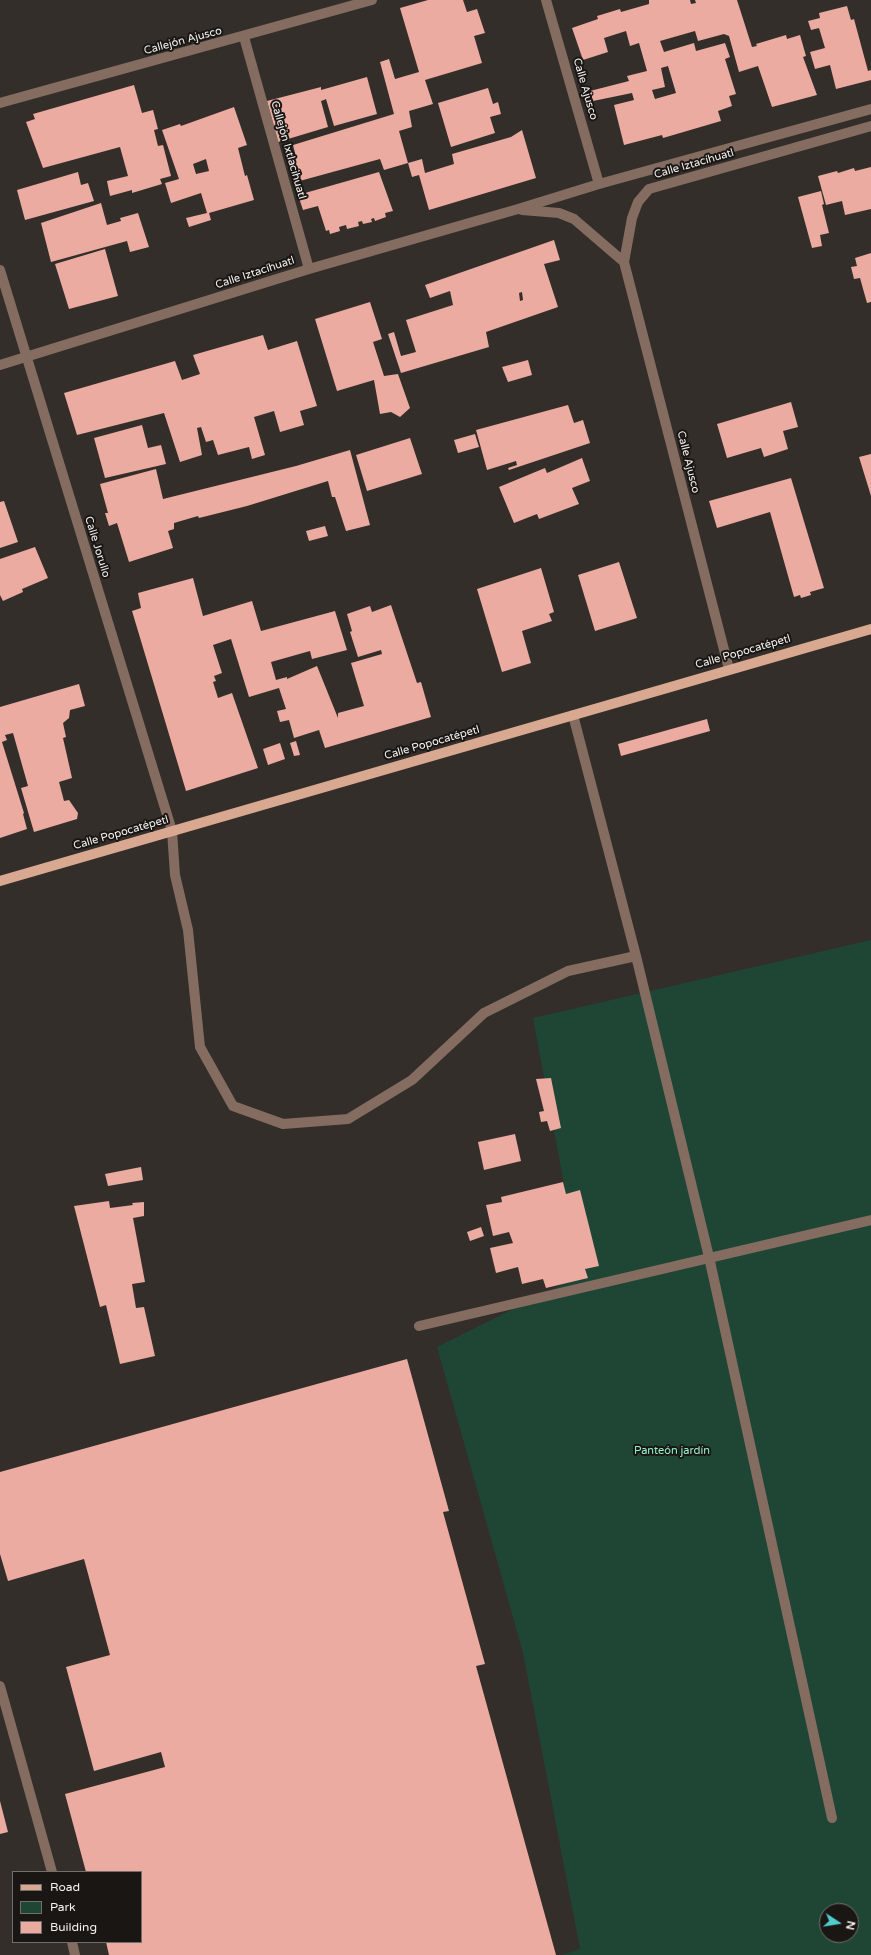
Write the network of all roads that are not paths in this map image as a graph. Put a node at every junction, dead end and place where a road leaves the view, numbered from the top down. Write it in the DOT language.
graph roads {
  1 [pos="372,0"];
  2 [pos="546,0"];
  3 [pos="244,37"];
  4 [pos="0,104"];
  5 [pos="871,109"];
  6 [pos="871,126"];
  7 [pos="600,184"];
  8 [pos="518,210"];
  9 [pos="624,262"];
  10 [pos="309,269"];
  11 [pos="0,270"];
  12 [pos="26,358"];
  13 [pos="0,365"];
  14 [pos="871,628"];
  15 [pos="729,669"];
  16 [pos="572,714"];
  17 [pos="172,831"];
  18 [pos="0,881"];
  19 [pos="636,956"];
  20 [pos="871,1220"];
  21 [pos="709,1257"];
  22 [pos="419,1326"];
  23 [pos="0,1686"];
  24 [pos="832,1818"];
  25 [pos="52,1871"];
  26 [pos="72,1943"];
  27 [pos="75,1955"];
  1 -- 3 [label="street, Callejón Ajusco"];
  2 -- 7 [label="street, Calle Ajusco"];
  3 -- 4 [label="street, Callejón Ajusco"];
  3 -- 10 [label="street, Callejón Ixtlacihuatl"];
  5 -- 7 [label="street, Calle Iztacíhuatl"];
  6 -- 9 [label="street, Calle Iztacíhuatl"];
  7 -- 8 [label="street, Calle Iztacíhuatl"];
  8 -- 9 [label="street, Calle Iztacíhuatl"];
  8 -- 10 [label="street, Calle Iztacíhuatl"];
  9 -- 15 [label="street, Calle Ajusco"];
  10 -- 12 [label="street, Calle Iztacíhuatl"];
  11 -- 12 [label="street, Calle Jorullo"];
  12 -- 13 [label="street, Calle Iztacíhuatl"];
  12 -- 17 [label="street, Calle Jorullo"];
  14 -- 15 [label="main road, Calle Popocatépetl"];
  15 -- 16 [label="main road, Calle Popocatépetl"];
  16 -- 17 [label="main road, Calle Popocatépetl"];
  16 -- 19 [label="street"];
  17 -- 18 [label="main road, Calle Popocatépetl"];
  17 -- 19 [label="street, Calle Jorullo"];
  19 -- 21 [label="street"];
  20 -- 21 [label="street"];
  21 -- 22 [label="street"];
  21 -- 24 [label="street"];
  23 -- 25 [label="street"];
  26 -- 27 [label="street"];
}
